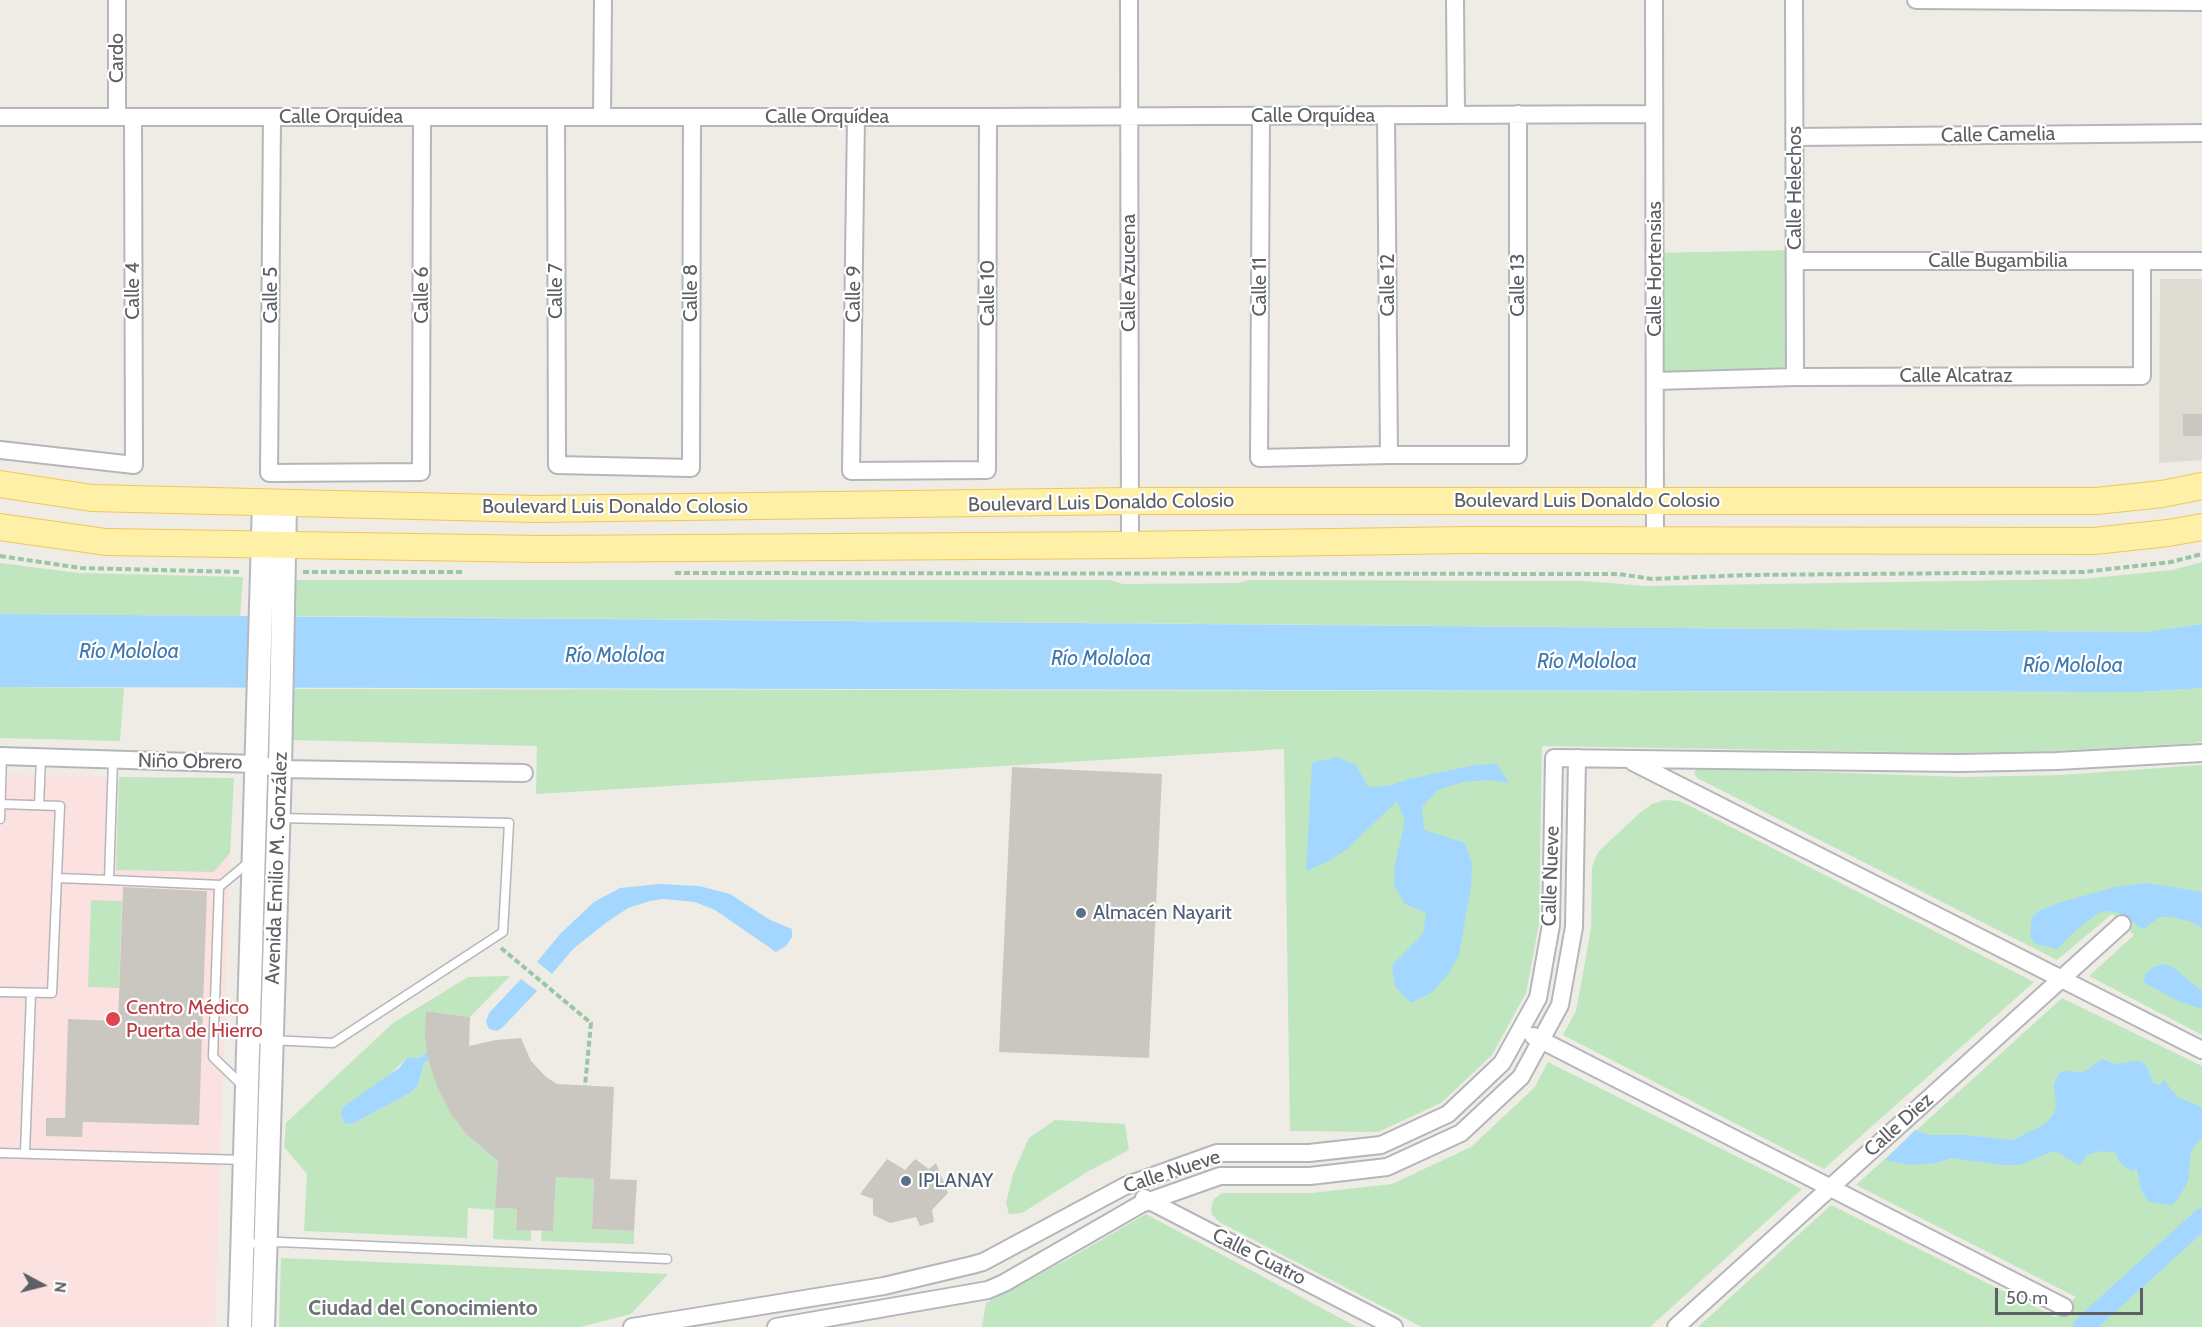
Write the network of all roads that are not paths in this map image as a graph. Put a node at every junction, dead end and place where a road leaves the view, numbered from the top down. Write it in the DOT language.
graph roads {
  1 [pos="117,0"];
  2 [pos="603,0"];
  3 [pos="1129,0"];
  4 [pos="1455,0"];
  5 [pos="1654,0"];
  6 [pos="1794,0"];
  7 [pos="1916,0"];
  8 [pos="1930,0"];
  9 [pos="2202,2"];
  10 [pos="1518,114"];
  11 [pos="1654,114"];
  12 [pos="1386,115"];
  13 [pos="1456,115"];
  14 [pos="1129,116"];
  15 [pos="1261,116"];
  16 [pos="0,117"];
  17 [pos="125,117"];
  18 [pos="272,117"];
  19 [pos="423,117"];
  20 [pos="556,117"];
  21 [pos="602,117"];
  22 [pos="692,117"];
  23 [pos="856,117"];
  24 [pos="988,117"];
  25 [pos="2202,133"];
  26 [pos="1795,136"];
  27 [pos="1795,261"];
  28 [pos="2142,261"];
  29 [pos="2202,261"];
  30 [pos="1796,377"];
  31 [pos="1655,381"];
  32 [pos="0,450"];
  33 [pos="1389,455"];
  34 [pos="691,468"];
  35 [pos="851,471"];
  36 [pos="421,472"];
  37 [pos="0,484"];
  38 [pos="2202,486"];
  39 [pos="1130,501"];
  40 [pos="1655,501"];
  41 [pos="275,503"];
  42 [pos="0,527"];
  43 [pos="2202,527"];
  44 [pos="1655,539"];
  45 [pos="1470,540"];
  46 [pos="273,545"];
  47 [pos="1130,545"];
  48 [pos="273,607"];
  49 [pos="2202,753"];
  50 [pos="1,756"];
  51 [pos="41,758"];
  52 [pos="1577,758"];
  53 [pos="1628,759"];
  54 [pos="113,760"];
  55 [pos="257,764"];
  56 [pos="280,769"];
  57 [pos="524,773"];
  58 [pos="0,804"];
  59 [pos="39,805"];
  60 [pos="278,818"];
  61 [pos="0,819"];
  62 [pos="254,858"];
  63 [pos="57,878"];
  64 [pos="109,880"];
  65 [pos="221,885"];
  66 [pos="2122,924"];
  67 [pos="2061,979"];
  68 [pos="0,992"];
  69 [pos="31,993"];
  70 [pos="1520,1030"];
  71 [pos="248,1039"];
  72 [pos="272,1040"];
  73 [pos="1541,1041"];
  74 [pos="2202,1050"];
  75 [pos="247,1089"];
  76 [pos="0,1153"];
  77 [pos="25,1153"];
  78 [pos="245,1160"];
  79 [pos="1125,1186"];
  80 [pos="1830,1188"];
  81 [pos="1150,1201"];
  82 [pos="242,1244"];
  83 [pos="266,1244"];
  84 [pos="668,1259"];
  85 [pos="2064,1307"];
  86 [pos="240,1327"];
  87 [pos="263,1327"];
  88 [pos="632,1327"];
  89 [pos="776,1327"];
  90 [pos="1394,1327"];
  91 [pos="1676,1327"];
  1 -- 17 [label="street, Cardo"];
  2 -- 21 [label="street"];
  3 -- 14 [label="street, Calle Azucena"];
  4 -- 13 [label="street"];
  5 -- 11 [label="street, Calle Hortensias"];
  6 -- 26 [label="street, Calle Helechos"];
  7 -- 8 [label="street"];
  8 -- 9 [label="street"];
  10 -- 11 [label="street, Calle Orquídea"];
  10 -- 13 [label="street, Calle Orquídea"];
  10 -- 33 [label="street, Calle 13"];
  11 -- 31 [label="street, Calle Hortensias"];
  12 -- 13 [label="street, Calle Orquídea"];
  12 -- 15 [label="street, Calle Orquídea"];
  12 -- 33 [label="street, Calle 12"];
  14 -- 15 [label="street, Calle Orquídea"];
  14 -- 24 [label="street, Calle Orquídea"];
  14 -- 39 [label="street, Calle Azucena"];
  15 -- 33 [label="street, Calle 11"];
  16 -- 17 [label="street, Calle Orquídea"];
  17 -- 18 [label="street, Calle Orquídea"];
  17 -- 32 [label="street, Calle 4"];
  18 -- 19 [label="street, Calle Orquídea"];
  18 -- 36 [label="street, Calle 5"];
  19 -- 20 [label="street, Calle Orquídea"];
  19 -- 36 [label="street, Calle 6"];
  20 -- 21 [label="street, Calle Orquídea"];
  20 -- 34 [label="street, Calle 7"];
  21 -- 22 [label="street, Calle Orquídea"];
  22 -- 23 [label="street, Calle Orquídea"];
  22 -- 34 [label="street, Calle 8"];
  23 -- 24 [label="street, Calle Orquídea"];
  23 -- 35 [label="street, Calle 9"];
  24 -- 35 [label="street, Calle 10"];
  25 -- 26 [label="street, Calle Camelia"];
  26 -- 27 [label="street, Calle Helechos"];
  27 -- 28 [label="street, Calle Bugambilia"];
  27 -- 30 [label="street, Calle Helechos"];
  28 -- 29 [label="street, Calle Bugambilia"];
  28 -- 30 [label="street, Calle Alcatraz"];
  30 -- 31 [label="street, Calle Alcatraz"];
  31 -- 40 [label="street, Calle Hortensias"];
  37 -- 41 [label="main road, Boulevard Luis Donaldo Colosio"];
  38 -- 40 [label="main road, Boulevard Luis Donaldo Colosio"];
  39 -- 40 [label="main road, Boulevard Luis Donaldo Colosio"];
  39 -- 41 [label="main road, Boulevard Luis Donaldo Colosio"];
  39 -- 47 [label="street, Calle Azucena"];
  40 -- 44 [label="street, Calle Hortensias"];
  40 -- 45 [label="main road"];
  41 -- 46 [label="main road"];
  42 -- 46 [label="main road, Boulevard Luis Donaldo Colosio"];
  43 -- 44 [label="main road, Boulevard Luis Donaldo Colosio"];
  44 -- 45 [label="main road, Boulevard Luis Donaldo Colosio"];
  45 -- 47 [label="main road, Boulevard Luis Donaldo Colosio"];
  46 -- 47 [label="main road, Boulevard Luis Donaldo Colosio"];
  46 -- 48 [label="main road"];
  48 -- 55 [label="main road, Avenida Emilio M. González"];
  48 -- 56 [label="main road, Avenida Emilio M. González"];
  49 -- 53 [label="street"];
  50 -- 51 [label="street, Niño Obrero"];
  50 -- 58 [label="lane"];
  51 -- 54 [label="street, Niño Obrero"];
  51 -- 59 [label="lane"];
  52 -- 53 [label="street"];
  52 -- 70 [label="street, Calle Nueve"];
  52 -- 73 [label="street, Calle Nueve"];
  53 -- 67 [label="street"];
  54 -- 55 [label="street, Niño Obrero"];
  54 -- 64 [label="lane"];
  55 -- 56 [label="street, Niño Obrero"];
  55 -- 62 [label="main road, Avenida Emilio M. González"];
  56 -- 57 [label="street, Niño Obrero"];
  56 -- 60 [label="main road, Avenida Emilio M. González"];
  58 -- 59 [label="lane"];
  58 -- 61 [label="lane"];
  59 -- 63 [label="lane"];
  60 -- 72 [label="main road, Avenida Emilio M. González"];
  60 -- 72 [label="lane"];
  62 -- 65 [label="lane"];
  62 -- 71 [label="main road, Avenida Emilio M. González"];
  63 -- 64 [label="lane"];
  63 -- 69 [label="lane"];
  64 -- 65 [label="lane"];
  65 -- 75 [label="lane"];
  66 -- 67 [label="street, Calle Diez"];
  67 -- 74 [label="street"];
  67 -- 80 [label="street, Calle Diez"];
  68 -- 69 [label="lane"];
  69 -- 77 [label="lane"];
  70 -- 73 [label="street"];
  70 -- 79 [label="street, Calle Nueve"];
  71 -- 72 [label="lane"];
  71 -- 75 [label="main road, Avenida Emilio M. González"];
  72 -- 83 [label="main road, Avenida Emilio M. González"];
  73 -- 80 [label="street"];
  73 -- 81 [label="street, Calle Nueve"];
  75 -- 78 [label="main road, Avenida Emilio M. González"];
  76 -- 77 [label="lane"];
  77 -- 78 [label="lane"];
  78 -- 82 [label="main road, Avenida Emilio M. González"];
  79 -- 81 [label="street, Calle Cuatro"];
  79 -- 88 [label="street, Calle Nueve"];
  80 -- 85 [label="street"];
  80 -- 91 [label="street, Calle Diez"];
  81 -- 89 [label="street, Calle Nueve"];
  81 -- 90 [label="street, Calle Cuatro"];
  82 -- 83 [label="lane"];
  82 -- 86 [label="main road, Avenida Emilio M. González"];
  83 -- 84 [label="lane"];
  83 -- 87 [label="main road, Avenida Emilio M. González"];
}
